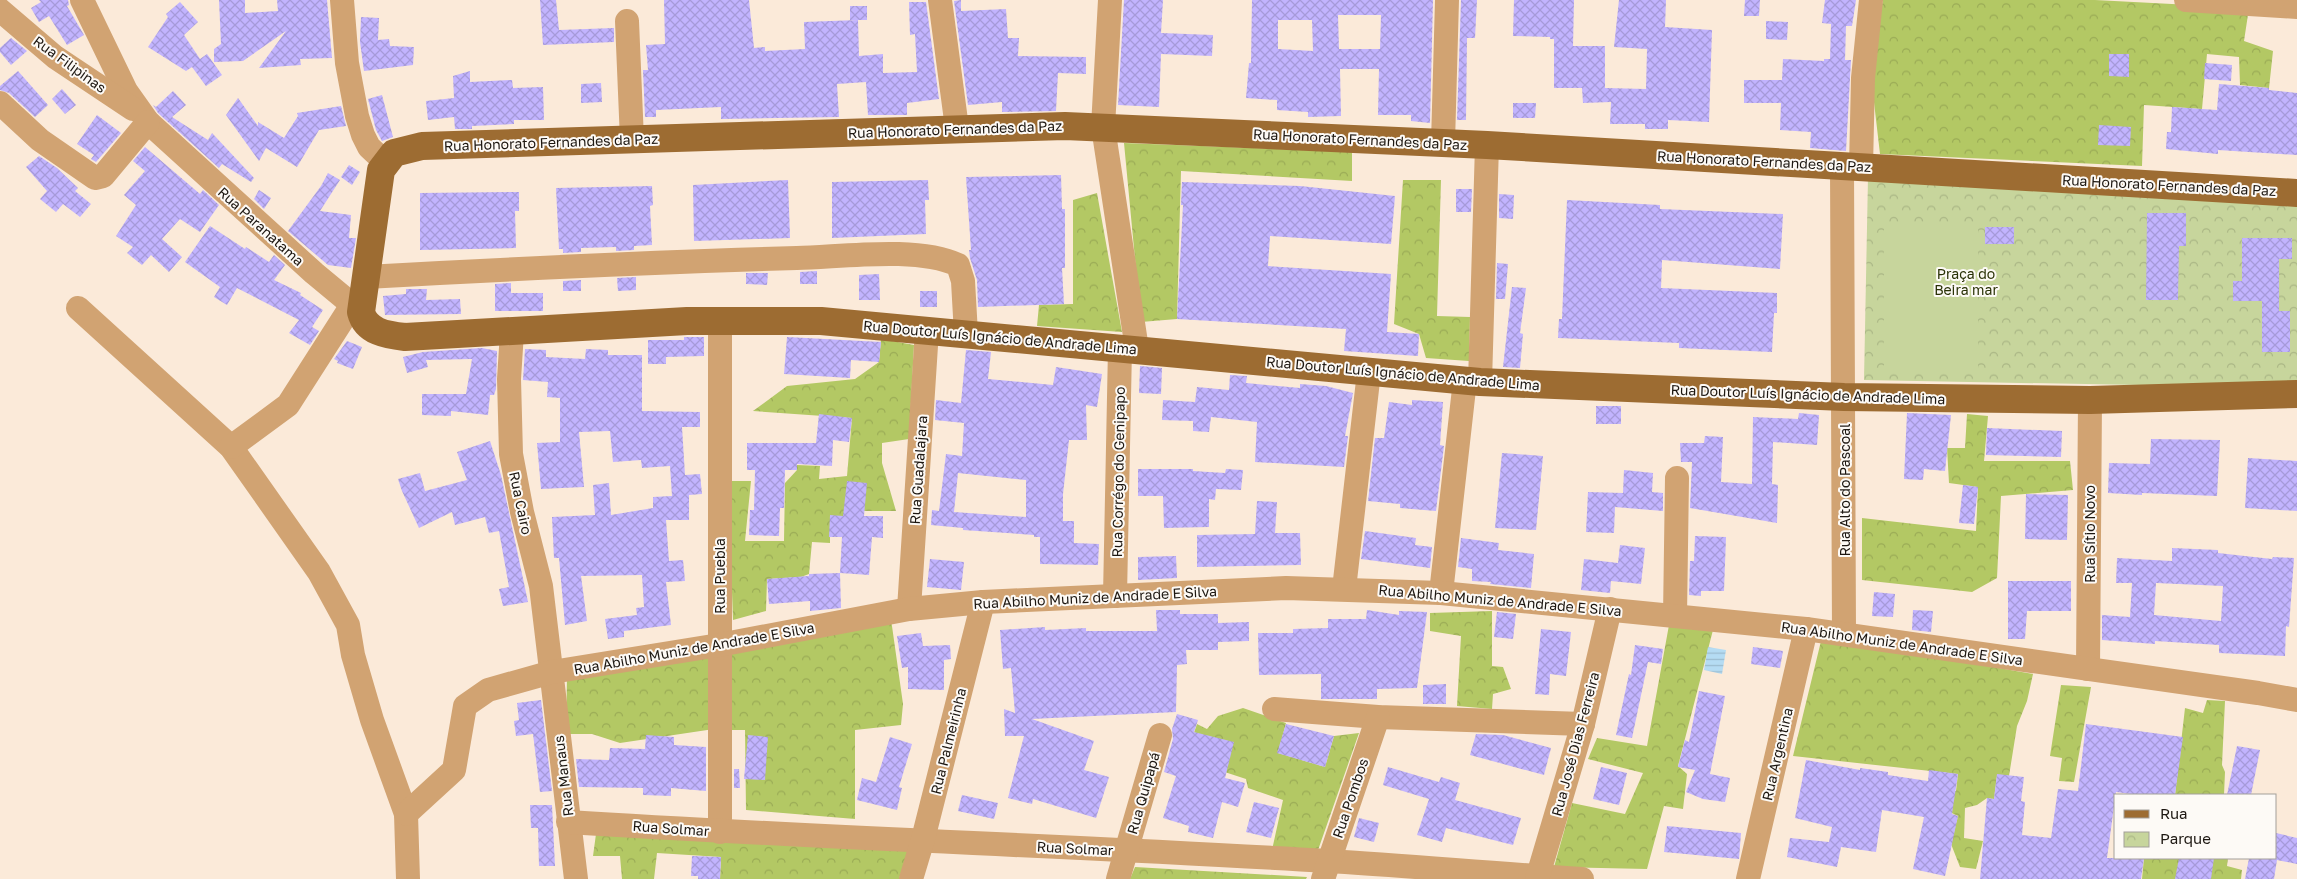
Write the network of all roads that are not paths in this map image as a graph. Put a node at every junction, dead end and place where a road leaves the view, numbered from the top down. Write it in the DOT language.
graph roads {
  1 [pos="82,0"];
  2 [pos="342,0"];
  3 [pos="940,0"];
  4 [pos="1110,0"];
  5 [pos="1447,0"];
  6 [pos="1871,0"];
  7 [pos="2186,0"];
  8 [pos="2297,7"];
  9 [pos="0,10"];
  10 [pos="627,21"];
  11 [pos="0,104"];
  12 [pos="145,119"];
  13 [pos="1103,127"];
  14 [pos="957,128"];
  15 [pos="632,140"];
  16 [pos="1443,143"];
  17 [pos="1487,145"];
  18 [pos="386,163"];
  19 [pos="1851,166"];
  20 [pos="2297,193"];
  21 [pos="366,276"];
  22 [pos="78,308"];
  23 [pos="356,308"];
  24 [pos="720,320"];
  25 [pos="927,330"];
  26 [pos="512,332"];
  27 [pos="966,334"];
  28 [pos="1129,349"];
  29 [pos="1369,372"];
  30 [pos="1472,381"];
  31 [pos="2297,394"];
  32 [pos="1844,397"];
  33 [pos="2090,400"];
  34 [pos="231,447"];
  35 [pos="1677,478"];
  36 [pos="1344,589"];
  37 [pos="1440,593"];
  38 [pos="1115,596"];
  39 [pos="983,602"];
  40 [pos="909,609"];
  41 [pos="1610,609"];
  42 [pos="1675,616"];
  43 [pos="1806,629"];
  44 [pos="1844,633"];
  45 [pos="719,645"];
  46 [pos="2088,669"];
  47 [pos="552,672"];
  48 [pos="2297,700"];
  49 [pos="1274,709"];
  50 [pos="1378,717"];
  51 [pos="1583,724"];
  52 [pos="1160,735"];
  53 [pos="406,814"];
  54 [pos="568,822"];
  55 [pos="720,832"];
  56 [pos="924,839"];
  57 [pos="1127,851"];
  58 [pos="1326,870"];
  59 [pos="1538,878"];
  60 [pos="408,879"];
  61 [pos="576,879"];
  62 [pos="911,879"];
  63 [pos="1118,879"];
  64 [pos="1582,879"];
  65 [pos="1748,879"];
  1 -- 12 [label="street, Rua Paranatama"];
  2 -- 18 [label="street"];
  3 -- 14 [label="street"];
  4 -- 13 [label="street, Rua Corrégo do Genipapo"];
  5 -- 16 [label="street"];
  6 -- 19 [label="street, Rua Alto do Pascoal"];
  7 -- 8 [label="street"];
  9 -- 12 [label="street, Rua Filipinas"];
  10 -- 15 [label="street"];
  11 -- 12 [label="street"];
  12 -- 23 [label="street, Rua Paranatama"];
  13 -- 14 [label="main road, Rua Honorato Fernandes da Paz"];
  13 -- 16 [label="main road, Rua Honorato Fernandes da Paz"];
  13 -- 28 [label="street, Rua Corrégo do Genipapo"];
  14 -- 15 [label="main road, Rua Honorato Fernandes da Paz"];
  15 -- 18 [label="main road, Rua Honorato Fernandes da Paz"];
  16 -- 17 [label="main road, Rua Honorato Fernandes da Paz"];
  17 -- 19 [label="main road, Rua Honorato Fernandes da Paz"];
  17 -- 30 [label="street"];
  18 -- 21 [label="main road"];
  19 -- 20 [label="main road, Rua Honorato Fernandes da Paz"];
  19 -- 32 [label="street, Rua Alto do Pascoal"];
  21 -- 23 [label="main road"];
  21 -- 27 [label="street"];
  22 -- 34 [label="street"];
  23 -- 26 [label="main road, Rua Paranatama"];
  23 -- 34 [label="street"];
  24 -- 25 [label="main road, Rua Doutor Luís Ignácio de Andrade Lima"];
  24 -- 26 [label="main road, Rua Doutor Luís Ignácio de Andrade Lima"];
  24 -- 45 [label="street, Rua Puebla"];
  25 -- 27 [label="main road, Rua Doutor Luís Ignácio de Andrade Lima"];
  25 -- 40 [label="street, Rua Guadalajara"];
  26 -- 47 [label="street, Rua Cairo"];
  27 -- 28 [label="main road, Rua Doutor Luís Ignácio de Andrade Lima"];
  28 -- 29 [label="main road, Rua Doutor Luís Ignácio de Andrade Lima"];
  28 -- 38 [label="street, Rua Corrégo do Genipapo"];
  29 -- 30 [label="main road, Rua Doutor Luís Ignácio de Andrade Lima"];
  29 -- 36 [label="street"];
  30 -- 32 [label="main road, Rua Doutor Luís Ignácio de Andrade Lima"];
  30 -- 37 [label="street"];
  31 -- 33 [label="main road, Rua Doutor Luís Ignácio de Andrade Lima"];
  32 -- 33 [label="main road, Rua Doutor Luís Ignácio de Andrade Lima"];
  32 -- 44 [label="street, Rua Alto do Pascoal"];
  33 -- 46 [label="street, Rua Sítio Novo"];
  34 -- 53 [label="street"];
  35 -- 42 [label="street"];
  36 -- 37 [label="street, Rua Abilho Muniz de Andrade E Silva"];
  36 -- 38 [label="street, Rua Abilho Muniz de Andrade E Silva"];
  37 -- 41 [label="street, Rua Abilho Muniz de Andrade E Silva"];
  38 -- 39 [label="street, Rua Abilho Muniz de Andrade E Silva"];
  39 -- 40 [label="street, Rua Abilho Muniz de Andrade E Silva"];
  39 -- 56 [label="street, Rua Palmeirinha"];
  40 -- 45 [label="street, Rua Abilho Muniz de Andrade E Silva"];
  41 -- 42 [label="street, Rua Abilho Muniz de Andrade E Silva"];
  41 -- 51 [label="street, Rua José Dias Ferreira"];
  42 -- 43 [label="street, Rua Abilho Muniz de Andrade E Silva"];
  43 -- 44 [label="street, Rua Abilho Muniz de Andrade E Silva"];
  43 -- 65 [label="street, Rua Argentina"];
  44 -- 46 [label="street, Rua Abilho Muniz de Andrade E Silva"];
  45 -- 47 [label="street, Rua Abilho Muniz de Andrade E Silva"];
  45 -- 55 [label="street, Rua Puebla"];
  46 -- 48 [label="street, Rua Abilho Muniz de Andrade E Silva"];
  47 -- 53 [label="street, Rua Abilho Muniz de Andrade E Silva"];
  47 -- 54 [label="street, Rua Manaus"];
  49 -- 50 [label="street"];
  50 -- 51 [label="street"];
  50 -- 58 [label="street, Rua Pombos"];
  51 -- 59 [label="street, Rua José Dias Ferreira"];
  52 -- 57 [label="street, Rua Quipapá"];
  53 -- 60 [label="street"];
  54 -- 55 [label="street, Rua Solmar"];
  54 -- 61 [label="street, Rua Manaus"];
  55 -- 56 [label="street, Rua Solmar"];
  56 -- 57 [label="street, Rua Solmar"];
  56 -- 62 [label="street, Rua Palmeirinha"];
  57 -- 58 [label="street, Rua Solmar"];
  57 -- 63 [label="street, Rua Quipapá"];
  58 -- 59 [label="street, Rua Solmar"];
  59 -- 64 [label="street, Rua Solmar"];
}
